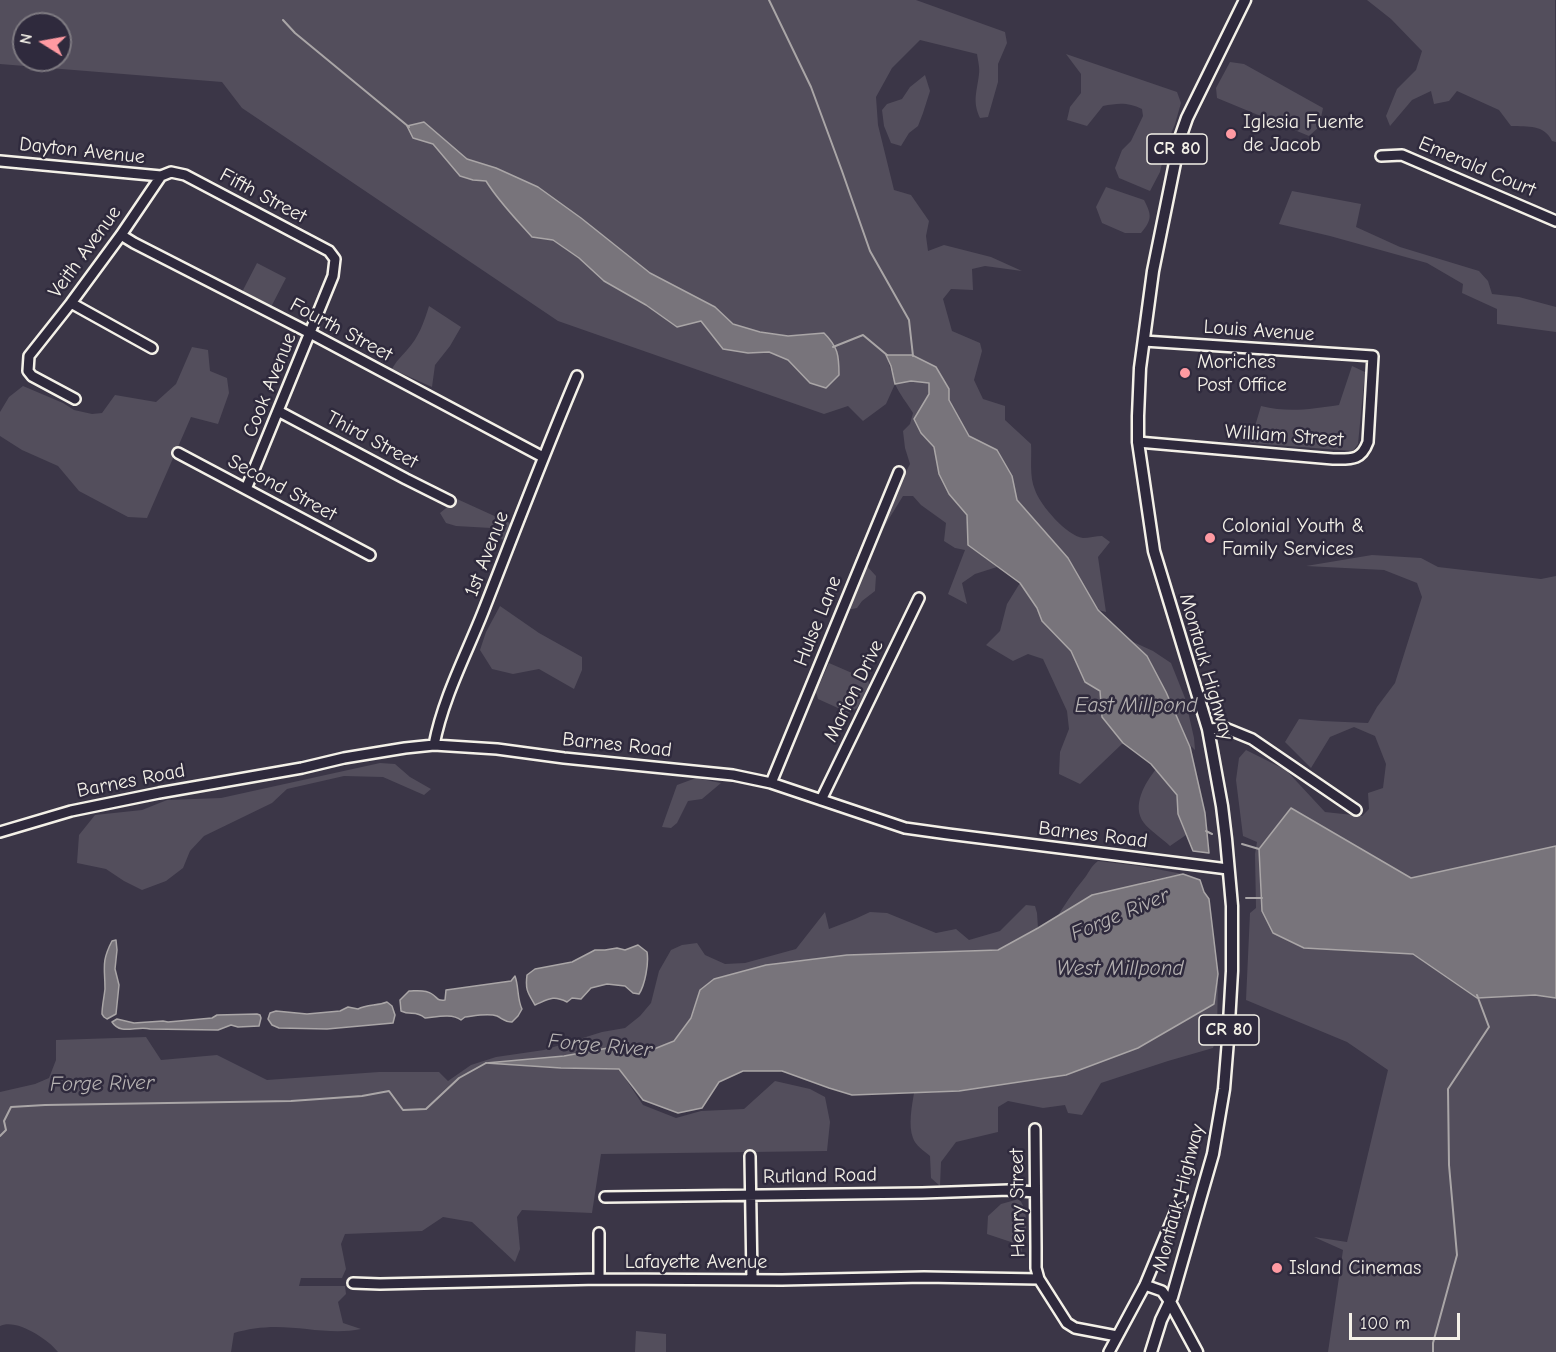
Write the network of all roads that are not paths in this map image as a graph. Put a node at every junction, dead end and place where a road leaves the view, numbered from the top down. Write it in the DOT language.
graph roads {
  1 [pos="1245,0"];
  2 [pos="1381,156"];
  3 [pos="0,161"];
  4 [pos="171,171"];
  5 [pos="161,176"];
  6 [pos="1556,221"];
  7 [pos="121,235"];
  8 [pos="335,259"];
  9 [pos="71,303"];
  10 [pos="310,333"];
  11 [pos="1144,341"];
  12 [pos="152,348"];
  13 [pos="1373,356"];
  14 [pos="576,376"];
  15 [pos="75,399"];
  16 [pos="278,411"];
  17 [pos="1138,442"];
  18 [pos="178,453"];
  19 [pos="543,458"];
  20 [pos="899,472"];
  21 [pos="246,489"];
  22 [pos="450,501"];
  23 [pos="370,555"];
  24 [pos="919,598"];
  25 [pos="1208,729"];
  26 [pos="434,745"];
  27 [pos="771,783"];
  28 [pos="821,800"];
  29 [pos="1356,810"];
  30 [pos="0,832"];
  31 [pos="1228,869"];
  32 [pos="1035,1129"];
  33 [pos="750,1156"];
  34 [pos="1035,1192"];
  35 [pos="750,1195"];
  36 [pos="1182,1196"];
  37 [pos="605,1197"];
  38 [pos="599,1233"];
  39 [pos="752,1279"];
  40 [pos="1039,1279"];
  41 [pos="599,1280"];
  42 [pos="353,1283"];
  43 [pos="1145,1285"];
  44 [pos="1170,1302"];
  45 [pos="1117,1336"];
  46 [pos="1109,1352"];
  47 [pos="1151,1352"];
  48 [pos="1197,1352"];
  1 -- 11 [label="main road, Montauk Highway / CR 80"];
  2 -- 6 [label="street, Emerald Court"];
  3 -- 5 [label="street, Dayton Avenue"];
  4 -- 5 [label="street, Veith Avenue"];
  4 -- 8 [label="street, Fifth Street"];
  5 -- 7 [label="street, Veith Avenue"];
  7 -- 9 [label="street, Veith Avenue"];
  7 -- 10 [label="street, Fourth Street"];
  8 -- 10 [label="street, Cook Avenue"];
  9 -- 12 [label="street"];
  9 -- 15 [label="street, Veith Avenue"];
  10 -- 16 [label="street, Cook Avenue"];
  10 -- 19 [label="street, Fourth Street"];
  11 -- 13 [label="street, Louis Avenue"];
  11 -- 17 [label="main road, Montauk Highway / CR 80"];
  13 -- 17 [label="street, William Street"];
  14 -- 19 [label="street, 1st Avenue"];
  16 -- 21 [label="street, Cook Avenue"];
  16 -- 22 [label="street, Third Street"];
  17 -- 25 [label="main road, Montauk Highway / CR 80"];
  18 -- 21 [label="street, Second Street"];
  19 -- 26 [label="street, 1st Avenue"];
  20 -- 27 [label="street, Hulse Lane"];
  21 -- 23 [label="street, Second Street"];
  24 -- 28 [label="street, Marion Drive"];
  25 -- 29 [label="street"];
  25 -- 31 [label="main road, Montauk Highway / CR 80"];
  26 -- 27 [label="street, Barnes Road"];
  26 -- 30 [label="street, Barnes Road"];
  27 -- 28 [label="street, Barnes Road"];
  28 -- 31 [label="street, Barnes Road"];
  31 -- 44 [label="main road, Montauk Highway / CR 80"];
  32 -- 34 [label="street, Henry Street"];
  33 -- 35 [label="street"];
  34 -- 35 [label="street, Rutland Road"];
  34 -- 40 [label="street, Henry Street"];
  35 -- 37 [label="street, Rutland Road"];
  35 -- 39 [label="street"];
  36 -- 43 [label="street"];
  38 -- 41 [label="street"];
  39 -- 40 [label="street, Lafayette Avenue"];
  39 -- 41 [label="street, Lafayette Avenue"];
  40 -- 45 [label="street, Henry Street"];
  41 -- 42 [label="street, Lafayette Avenue"];
  43 -- 44 [label="street"];
  43 -- 45 [label="street"];
  44 -- 47 [label="main road, Montauk Highway / CR 80"];
  44 -- 48 [label="main road"];
  45 -- 46 [label="street"];
}
